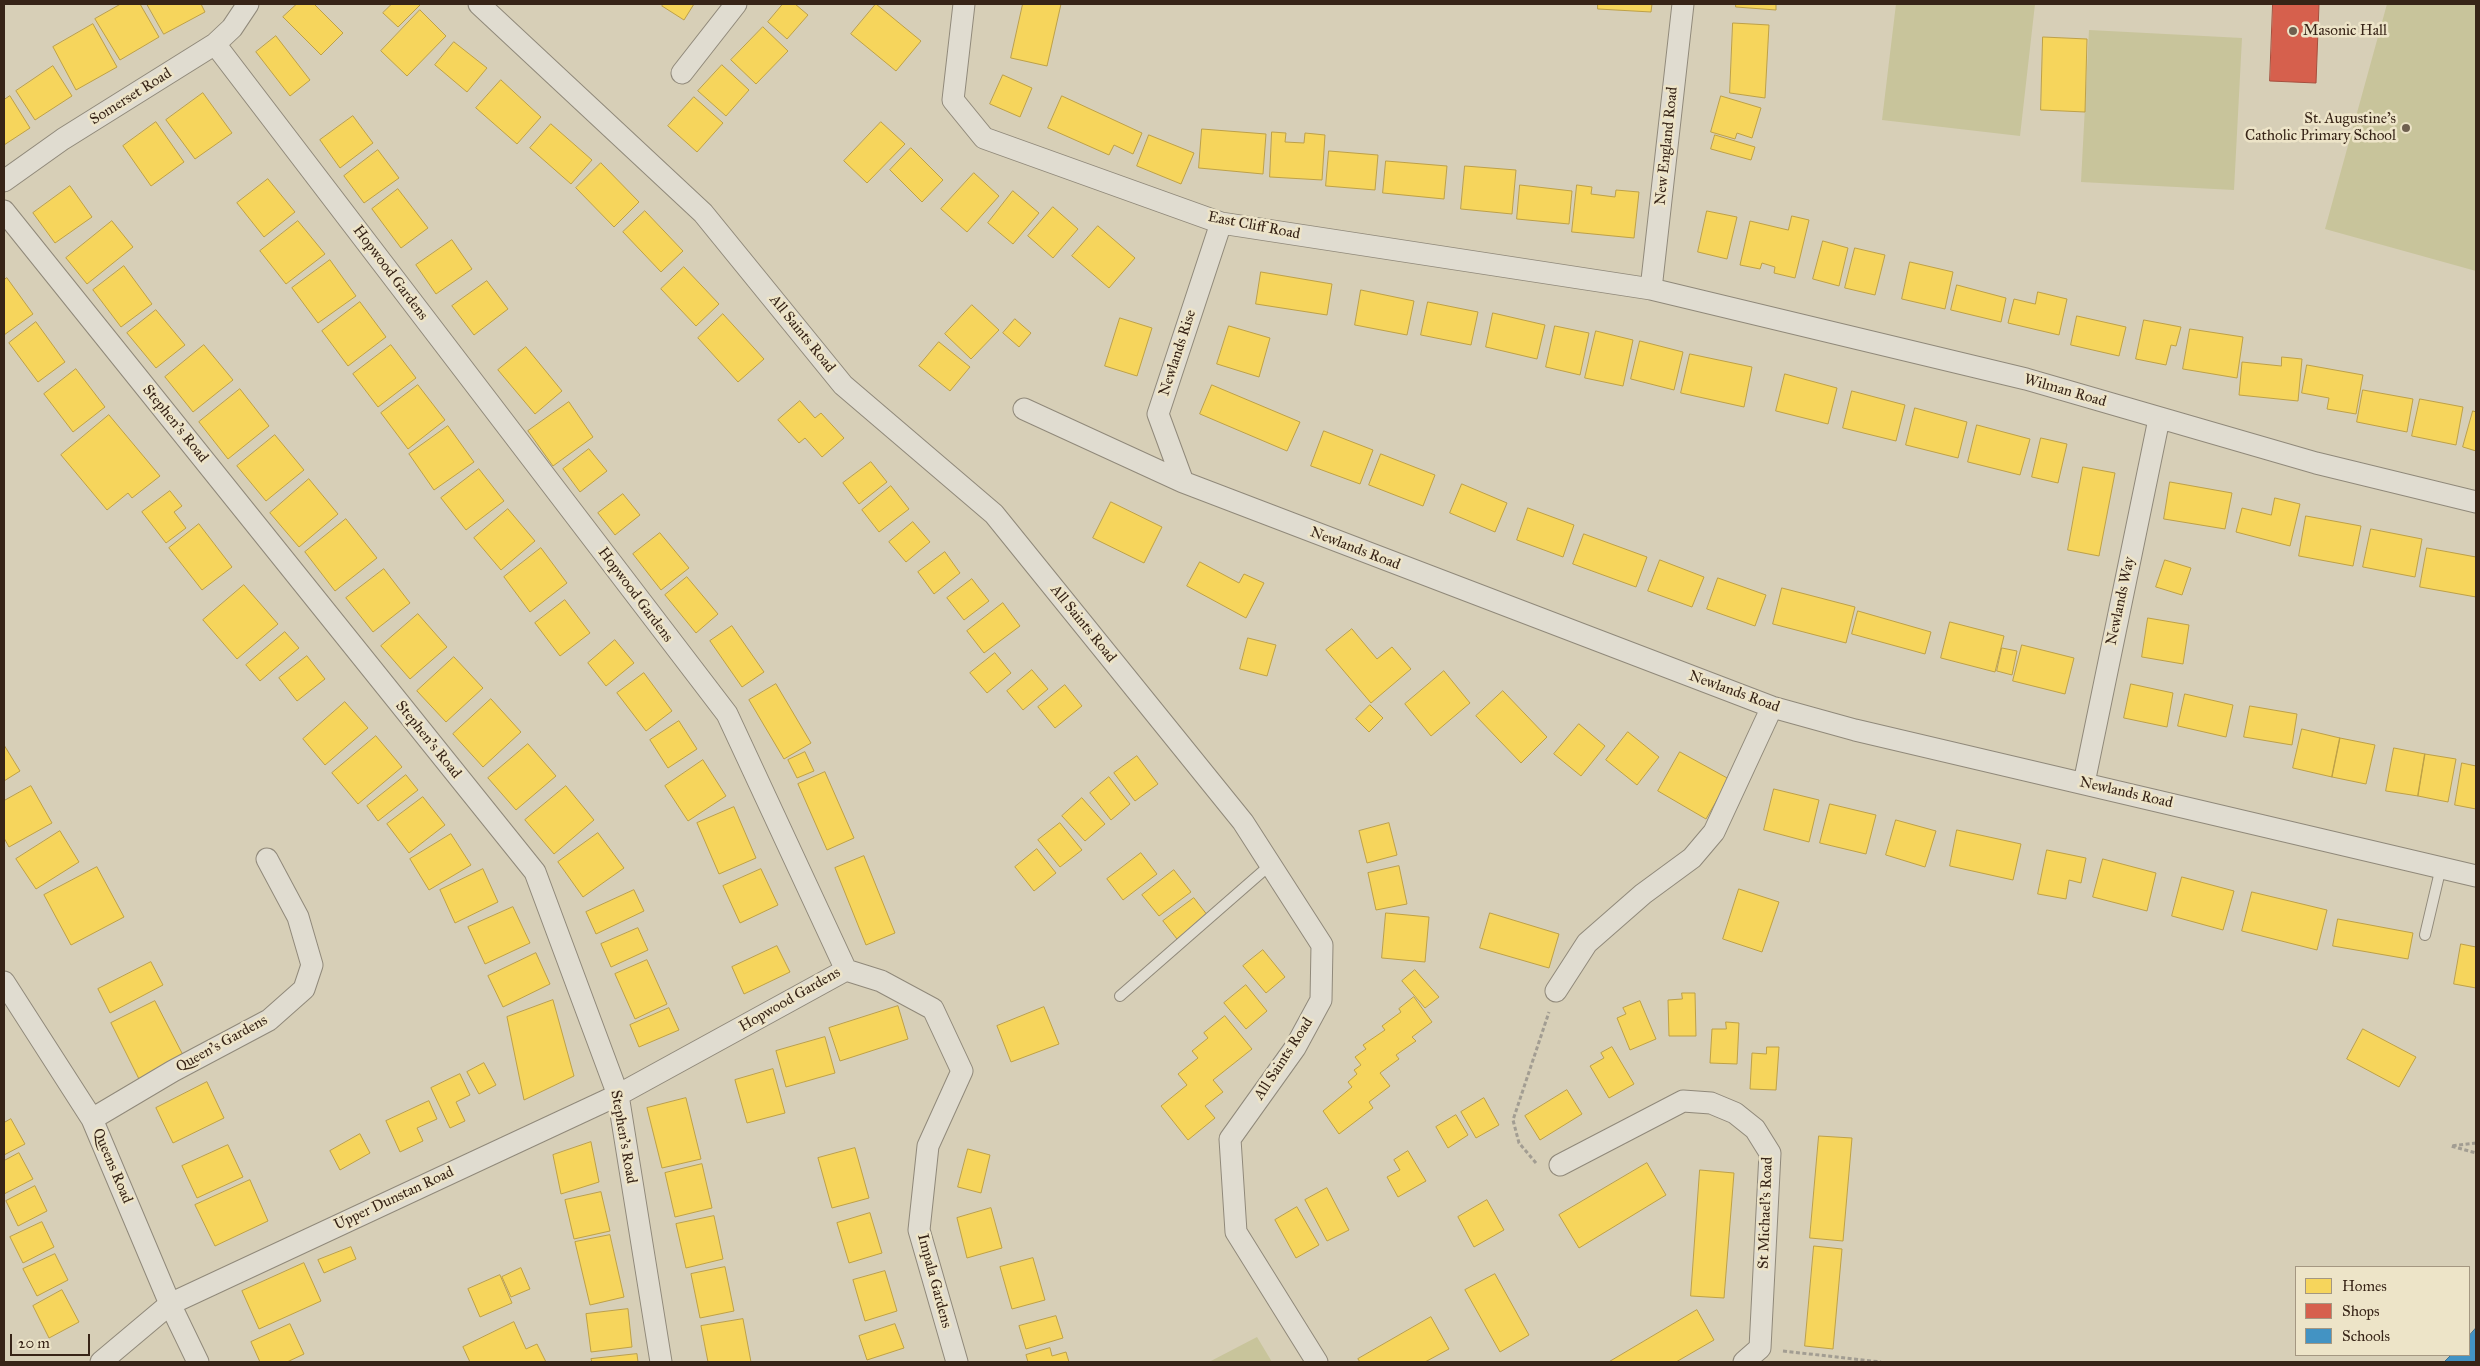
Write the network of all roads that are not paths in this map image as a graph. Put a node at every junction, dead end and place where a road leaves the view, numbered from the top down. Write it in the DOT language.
graph roads {
  1 [pos="248,4"];
  2 [pos="479,4"];
  3 [pos="736,4"];
  4 [pos="964,4"];
  5 [pos="1682,4"];
  6 [pos="215,44"];
  7 [pos="682,73"];
  8 [pos="4,181"];
  9 [pos="4,211"];
  10 [pos="1221,223"];
  11 [pos="1650,289"];
  12 [pos="1024,409"];
  13 [pos="2159,419"];
  14 [pos="1183,482"];
  15 [pos="2476,502"];
  16 [pos="1772,707"];
  17 [pos="2084,783"];
  18 [pos="267,859"];
  19 [pos="1270,865"];
  20 [pos="2441,867"];
  21 [pos="2476,876"];
  22 [pos="2426,935"];
  23 [pos="846,970"];
  24 [pos="4,982"];
  25 [pos="1556,990"];
  26 [pos="1120,996"];
  27 [pos="618,1095"];
  28 [pos="92,1118"];
  29 [pos="1560,1165"];
  30 [pos="170,1304"];
  31 [pos="101,1362"];
  32 [pos="198,1362"];
  33 [pos="661,1362"];
  34 [pos="957,1362"];
  35 [pos="1317,1362"];
  36 [pos="1744,1362"];
  1 -- 6 [label="street, Somerset Road"];
  2 -- 19 [label="street, All Saints Road"];
  3 -- 7 [label="street"];
  4 -- 10 [label="street, East Cliff Road"];
  5 -- 11 [label="street, New England Road"];
  6 -- 8 [label="street, Somerset Road"];
  6 -- 23 [label="street, Hopwood Gardens"];
  9 -- 27 [label="street, Stephen's Road"];
  10 -- 11 [label="street, East Cliff Road"];
  10 -- 14 [label="street, Newlands Rise"];
  11 -- 13 [label="street, Wilman Road"];
  12 -- 14 [label="street, Newlands Road"];
  13 -- 15 [label="street, Wilman Road"];
  13 -- 17 [label="street, Newlands Way"];
  14 -- 16 [label="street, Newlands Road"];
  16 -- 17 [label="street, Newlands Road"];
  16 -- 25 [label="street"];
  17 -- 20 [label="street, Newlands Road"];
  18 -- 28 [label="street, Queen's Gardens"];
  19 -- 26 [label="lane"];
  19 -- 35 [label="street, All Saints Road"];
  20 -- 21 [label="street, Newlands Road"];
  20 -- 22 [label="lane"];
  23 -- 27 [label="street, Hopwood Gardens"];
  23 -- 34 [label="street, Impala Gardens"];
  24 -- 28 [label="street, Queens Road"];
  27 -- 30 [label="street, Upper Dunstan Road"];
  27 -- 33 [label="street, Stephen's Road"];
  28 -- 30 [label="street, Queens Road"];
  29 -- 36 [label="street, St Michael's Road"];
  30 -- 31 [label="street, Upper Dunstan Road"];
  30 -- 32 [label="street, Queens Road"];
}
